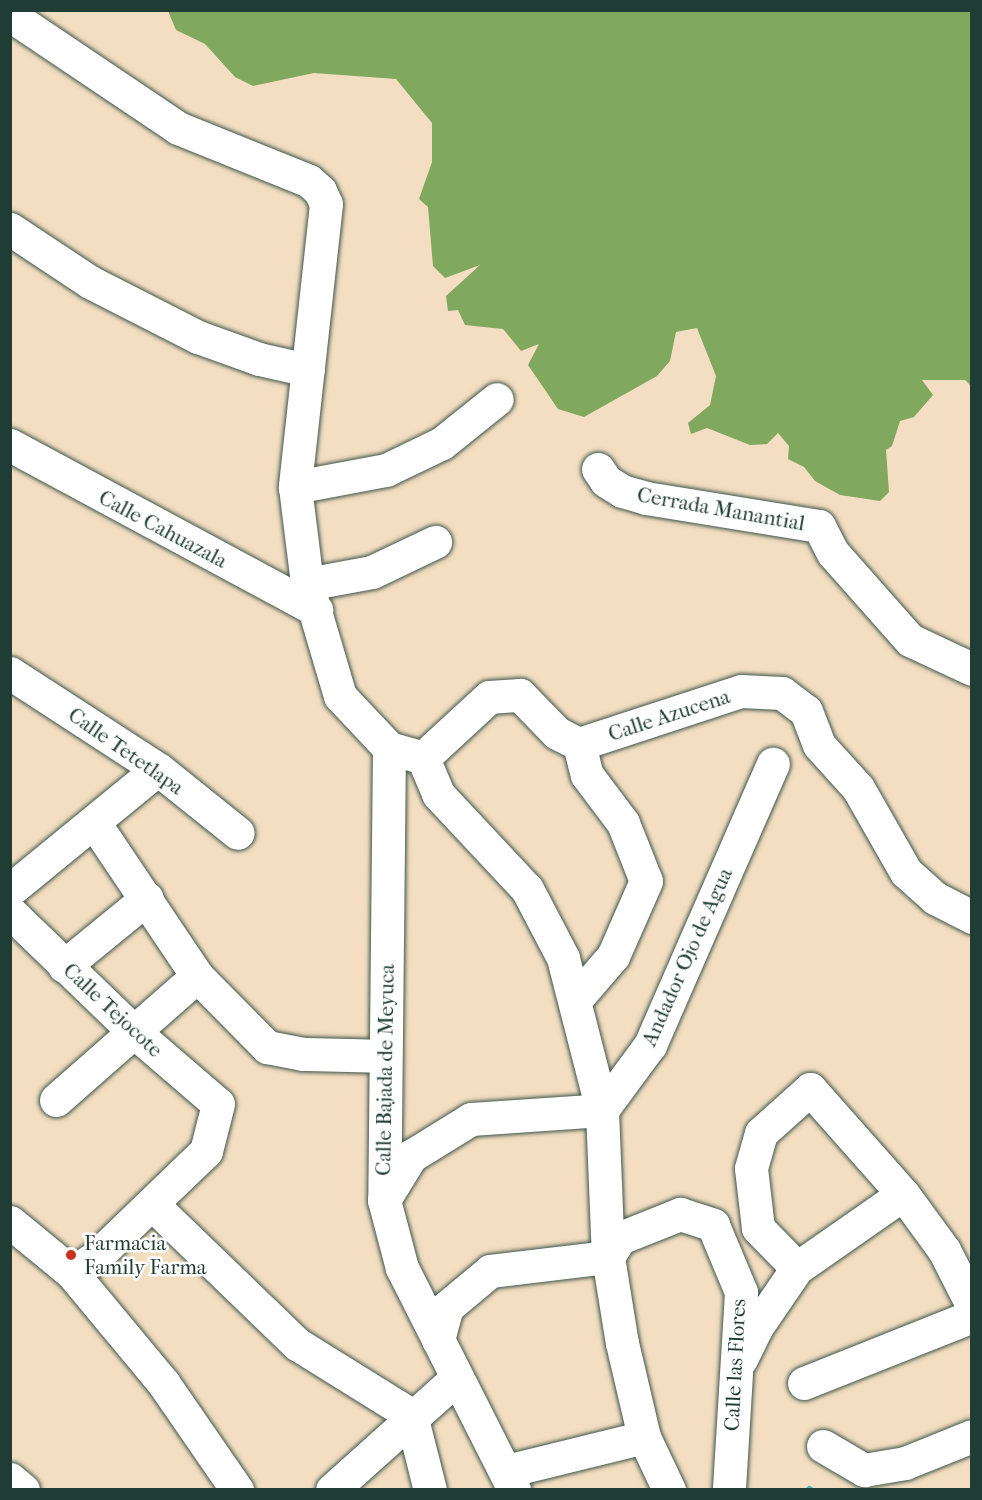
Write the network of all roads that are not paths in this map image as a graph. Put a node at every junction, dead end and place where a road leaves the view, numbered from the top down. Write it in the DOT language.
graph roads {
  1 [pos="10,15"];
  2 [pos="10,229"];
  3 [pos="308,370"];
  4 [pos="497,399"];
  5 [pos="10,446"];
  6 [pos="598,469"];
  7 [pos="295,487"];
  8 [pos="435,542"];
  9 [pos="311,597"];
  10 [pos="972,669"];
  11 [pos="10,673"];
  12 [pos="579,744"];
  13 [pos="389,748"];
  14 [pos="423,758"];
  15 [pos="773,764"];
  16 [pos="158,769"];
  17 [pos="95,824"];
  18 [pos="238,833"];
  19 [pos="10,890"];
  20 [pos="147,898"];
  21 [pos="10,912"];
  22 [pos="972,917"];
  23 [pos="64,966"];
  24 [pos="197,976"];
  25 [pos="576,999"];
  26 [pos="132,1030"];
  27 [pos="383,1056"];
  28 [pos="56,1100"];
  29 [pos="602,1110"];
  30 [pos="903,1194"];
  31 [pos="384,1200"];
  32 [pos="152,1204"];
  33 [pos="10,1222"];
  34 [pos="608,1257"];
  35 [pos="797,1268"];
  36 [pos="72,1273"];
  37 [pos="969,1298"];
  38 [pos="438,1340"];
  39 [pos="734,1374"];
  40 [pos="457,1378"];
  41 [pos="804,1383"];
  42 [pos="411,1416"];
  43 [pos="972,1436"];
  44 [pos="644,1437"];
  45 [pos="823,1446"];
  46 [pos="10,1479"];
  47 [pos="510,1480"];
  48 [pos="23,1490"];
  49 [pos="237,1490"];
  50 [pos="332,1490"];
  51 [pos="430,1490"];
  52 [pos="669,1490"];
  53 [pos="729,1490"];
  1 -- 3 [label="street"];
  2 -- 3 [label="street"];
  3 -- 7 [label="street"];
  4 -- 7 [label="street"];
  5 -- 9 [label="street, Calle Cahuazala"];
  6 -- 10 [label="street, Cerrada Manantial"];
  7 -- 9 [label="street"];
  8 -- 9 [label="street"];
  9 -- 13 [label="street"];
  11 -- 16 [label="street, Calle Tetetlapa"];
  12 -- 14 [label="street"];
  12 -- 22 [label="street, Calle Azucena"];
  12 -- 25 [label="street"];
  13 -- 14 [label="street"];
  13 -- 27 [label="street, Calle Bajada de Meyuca"];
  14 -- 25 [label="street"];
  15 -- 29 [label="street, Andador Ojo de Agua"];
  16 -- 17 [label="street"];
  16 -- 18 [label="street, Calle Tetetlapa"];
  17 -- 19 [label="street"];
  17 -- 20 [label="street"];
  20 -- 23 [label="street"];
  20 -- 24 [label="street"];
  21 -- 23 [label="street, Calle Tejocote"];
  23 -- 26 [label="street, Calle Tejocote"];
  24 -- 26 [label="street"];
  24 -- 27 [label="street"];
  25 -- 29 [label="street"];
  26 -- 28 [label="street"];
  26 -- 32 [label="street, Calle Tejocote"];
  27 -- 31 [label="street, Calle Bajada de Meyuca"];
  29 -- 31 [label="street"];
  29 -- 34 [label="street"];
  30 -- 35 [label="street"];
  30 -- 35 [label="street"];
  30 -- 37 [label="street"];
  31 -- 38 [label="street, Calle Bajada de Meyuca"];
  32 -- 36 [label="street"];
  32 -- 42 [label="street"];
  33 -- 36 [label="street"];
  34 -- 38 [label="street"];
  34 -- 39 [label="street, Calle las Flores"];
  34 -- 44 [label="street"];
  35 -- 39 [label="street"];
  36 -- 49 [label="street"];
  37 -- 41 [label="street"];
  38 -- 40 [label="street, Calle Bajada de Meyuca"];
  39 -- 53 [label="street, Calle las Flores"];
  40 -- 42 [label="street"];
  40 -- 47 [label="street, Calle Bajada de Meyuca"];
  42 -- 50 [label="street"];
  42 -- 51 [label="street"];
  43 -- 45 [label="street"];
  44 -- 47 [label="street"];
  44 -- 52 [label="street"];
  46 -- 48 [label="street"];
}
